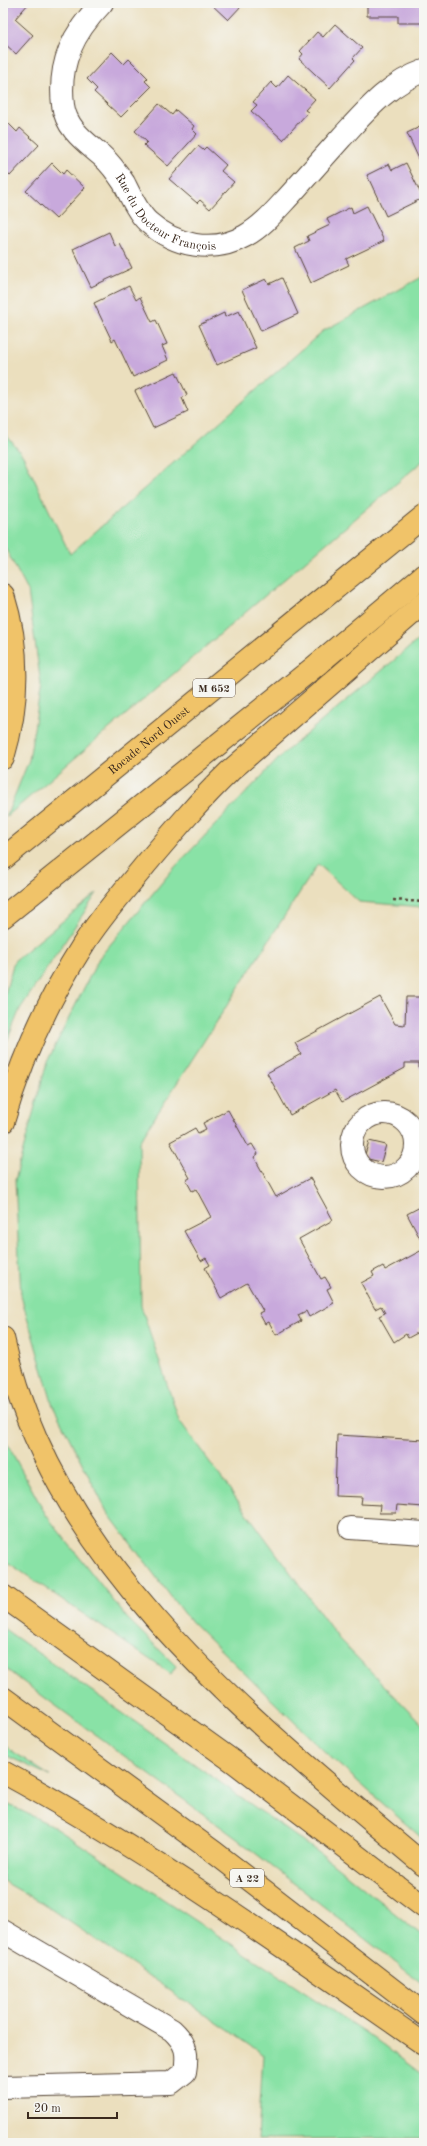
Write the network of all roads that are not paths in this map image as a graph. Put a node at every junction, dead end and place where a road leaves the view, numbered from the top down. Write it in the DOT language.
graph roads {
  1 [pos="102,3"];
  2 [pos="424,72"];
  3 [pos="424,516"];
  4 [pos="424,575"];
  5 [pos="3,595"];
  6 [pos="424,603"];
  7 [pos="3,758"];
  8 [pos="3,859"];
  9 [pos="3,917"];
  10 [pos="3,1122"];
  11 [pos="3,1338"];
  12 [pos="350,1528"];
  13 [pos="424,1533"];
  14 [pos="3,1596"];
  15 [pos="3,1698"];
  16 [pos="3,1772"];
  17 [pos="424,1865"];
  18 [pos="424,1907"];
  19 [pos="3,1931"];
  20 [pos="424,2014"];
  21 [pos="424,2044"];
  22 [pos="3,2087"];
  1 -- 2 [label="street, Rue du Docteur François"];
  3 -- 8 [label="highway, Rocade Nord Ouest / M 652"];
  4 -- 9 [label="highway"];
  5 -- 7 [label="highway"];
  6 -- 10 [label="highway"];
  11 -- 17 [label="highway"];
  12 -- 13 [label="street"];
  14 -- 18 [label="highway"];
  15 -- 20 [label="highway, A 22"];
  16 -- 21 [label="highway"];
  19 -- 22 [label="street"];
}
